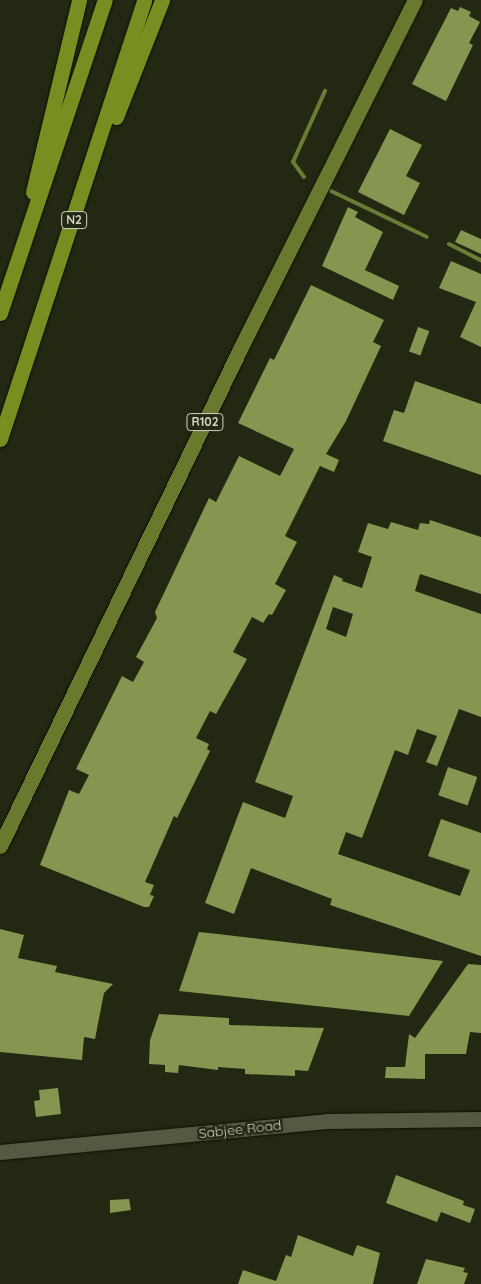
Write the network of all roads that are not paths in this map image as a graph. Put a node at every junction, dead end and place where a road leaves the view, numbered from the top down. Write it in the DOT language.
graph roads {
  1 [pos="79,0"];
  2 [pos="105,0"];
  3 [pos="144,0"];
  4 [pos="162,0"];
  5 [pos="414,0"];
  6 [pos="68,238"];
  7 [pos="23,245"];
  8 [pos="0,312"];
  9 [pos="0,439"];
  10 [pos="0,846"];
  11 [pos="481,1119"];
  12 [pos="0,1152"];
  1 -- 7 [label="highway"];
  2 -- 7 [label="highway"];
  3 -- 6 [label="highway, N2"];
  4 -- 6 [label="highway"];
  5 -- 10 [label="main road, R102"];
  6 -- 9 [label="highway, N2"];
  7 -- 8 [label="highway"];
  11 -- 12 [label="street, Sabjee Road"];
}
